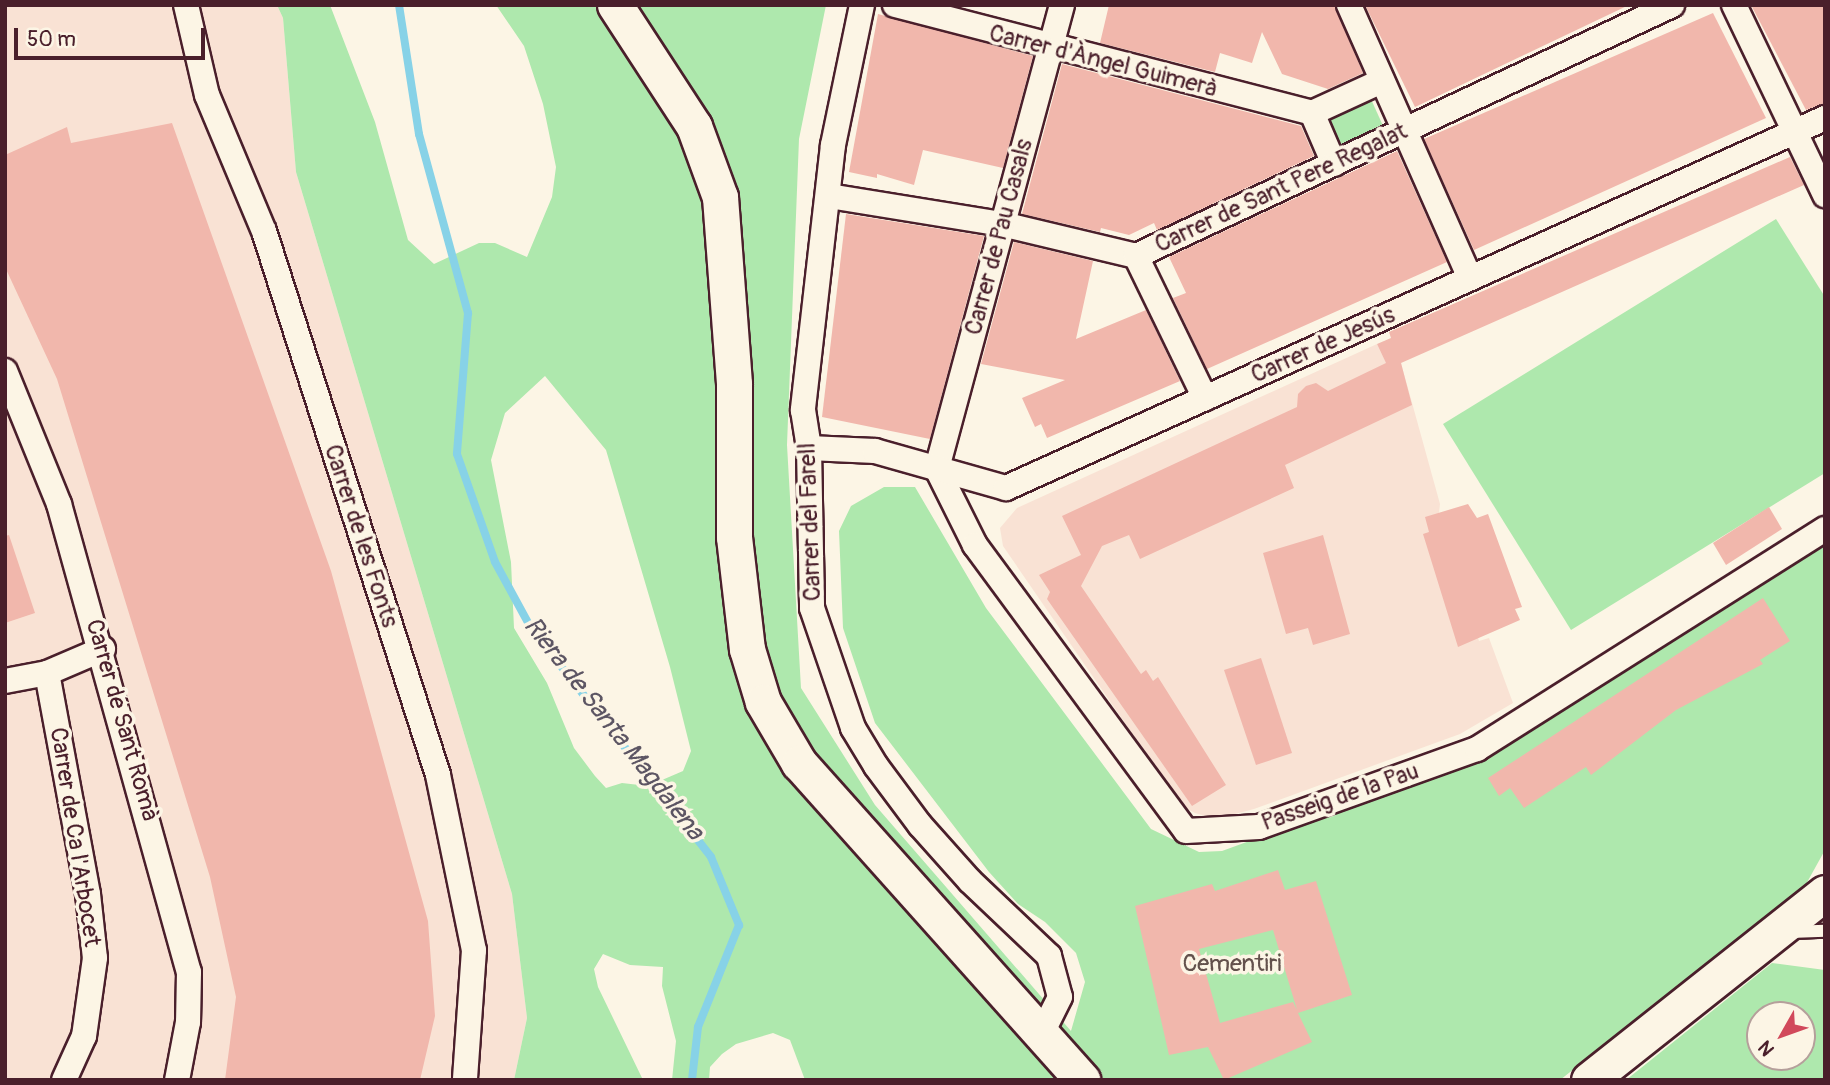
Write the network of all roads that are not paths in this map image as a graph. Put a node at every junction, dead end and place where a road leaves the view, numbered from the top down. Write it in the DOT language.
graph roads {
  1 [pos="186,5"];
  2 [pos="615,5"];
  3 [pos="862,5"];
  4 [pos="895,5"];
  5 [pos="1062,5"];
  6 [pos="1349,5"];
  7 [pos="1672,5"];
  8 [pos="1734,5"];
  9 [pos="1051,49"];
  10 [pos="1382,81"];
  11 [pos="1312,113"];
  12 [pos="1825,118"];
  13 [pos="1405,131"];
  14 [pos="1794,131"];
  15 [pos="1334,163"];
  16 [pos="1825,195"];
  17 [pos="829,196"];
  18 [pos="1002,224"];
  19 [pos="1136,256"];
  20 [pos="1470,278"];
  21 [pos="5,370"];
  22 [pos="1205,398"];
  23 [pos="809,448"];
  24 [pos="937,469"];
  25 [pos="1825,529"];
  26 [pos="103,649"];
  27 [pos="47,673"];
  28 [pos="5,681"];
  29 [pos="1825,893"];
  30 [pos="1825,931"];
  31 [pos="1776,933"];
  32 [pos="1041,1035"];
  33 [pos="64,1080"];
  34 [pos="177,1080"];
  35 [pos="465,1080"];
  36 [pos="1082,1080"];
  37 [pos="1589,1080"];
  1 -- 35 [label="street, Carrer de les Fonts"];
  2 -- 32 [label="street"];
  3 -- 17 [label="street, Carrer del Farell"];
  4 -- 9 [label="street, Carrer d'Àngel Guimerà"];
  5 -- 9 [label="street, Carrer de Pau Casals"];
  6 -- 10 [label="street"];
  7 -- 13 [label="street, Carrer de Sant Pere Regalat"];
  8 -- 14 [label="street"];
  9 -- 11 [label="street, Carrer d'Àngel Guimerà"];
  9 -- 18 [label="street, Carrer de Pau Casals"];
  10 -- 11 [label="street"];
  10 -- 13 [label="street"];
  11 -- 15 [label="street"];
  12 -- 14 [label="street, Carrer de Jesús"];
  13 -- 15 [label="street, Carrer de Sant Pere Regalat"];
  13 -- 20 [label="street"];
  14 -- 16 [label="street"];
  14 -- 20 [label="street, Carrer de Jesús"];
  15 -- 19 [label="street, Carrer de Sant Pere Regalat"];
  17 -- 18 [label="street, Carrer de Sant Pere Regalat"];
  17 -- 23 [label="street, Carrer del Farell"];
  18 -- 19 [label="street, Carrer de Sant Pere Regalat"];
  18 -- 24 [label="street, Carrer de Pau Casals"];
  19 -- 22 [label="street"];
  20 -- 22 [label="street, Carrer de Jesús"];
  21 -- 26 [label="street, Carrer de Sant Romà"];
  22 -- 24 [label="street, Carrer de Jesús"];
  23 -- 24 [label="street, Carrer de Jesús"];
  23 -- 32 [label="street, Carrer del Farell"];
  24 -- 25 [label="street, Passeig de la Pau"];
  26 -- 27 [label="street"];
  26 -- 34 [label="street, Carrer de Sant Romà"];
  27 -- 28 [label="street"];
  27 -- 33 [label="street, Carrer de Ca l'Arbocet"];
  29 -- 31 [label="street"];
  30 -- 31 [label="lane"];
  31 -- 37 [label="street"];
  32 -- 36 [label="street"];
}
